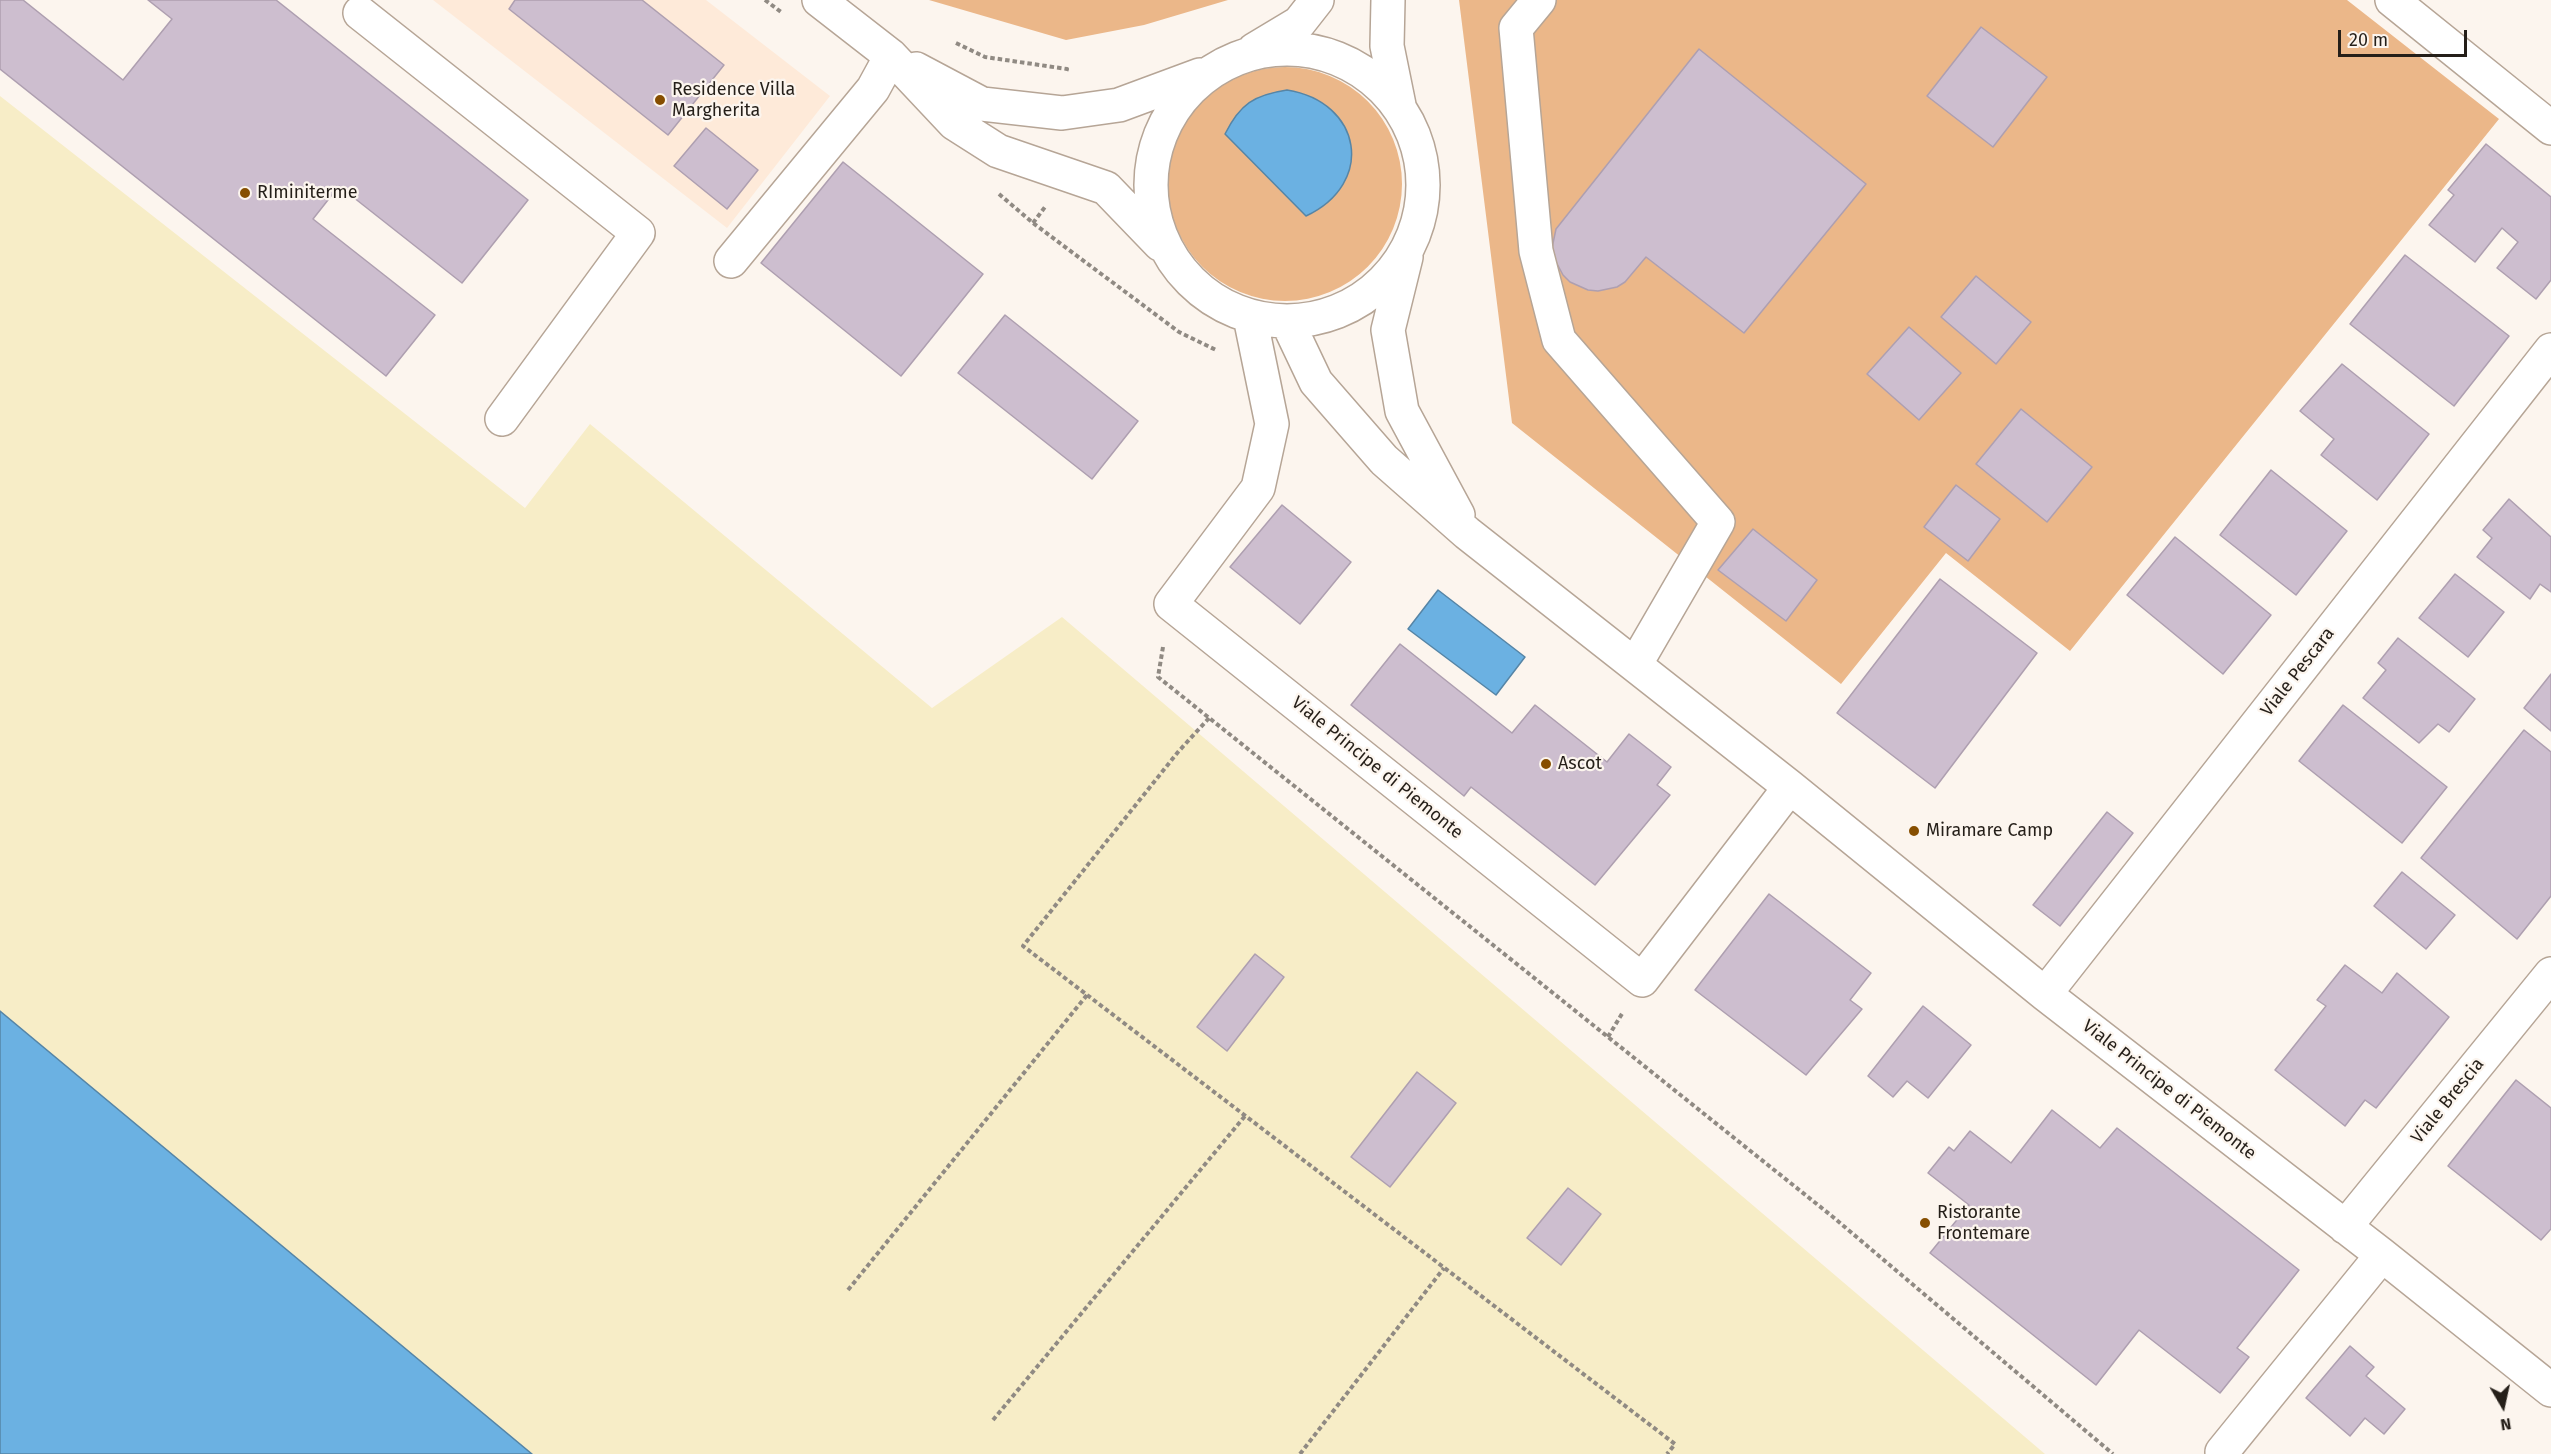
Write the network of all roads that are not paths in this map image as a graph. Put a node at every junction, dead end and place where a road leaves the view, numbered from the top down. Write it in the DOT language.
graph roads {
  1 [pos="819,0"];
  2 [pos="1317,0"];
  3 [pos="1388,0"];
  4 [pos="1539,0"];
  5 [pos="2392,0"];
  6 [pos="358,4"];
  7 [pos="1250,52"];
  8 [pos="891,56"];
  9 [pos="1207,73"];
  10 [pos="1399,105"];
  11 [pos="2550,126"];
  12 [pos="1408,249"];
  13 [pos="1168,253"];
  14 [pos="731,261"];
  15 [pos="1250,317"];
  16 [pos="1287,321"];
  17 [pos="2551,350"];
  18 [pos="502,419"];
  19 [pos="1467,533"];
  20 [pos="1635,665"];
  21 [pos="1790,787"];
  22 [pos="2551,974"];
  23 [pos="2045,994"];
  24 [pos="2345,1227"];
  25 [pos="2382,1255"];
  26 [pos="2551,1390"];
  27 [pos="2222,1452"];
  1 -- 8 [label="street"];
  2 -- 7 [label="street"];
  3 -- 10 [label="street"];
  4 -- 20 [label="street"];
  5 -- 11 [label="street"];
  6 -- 18 [label="street"];
  7 -- 9 [label="street"];
  7 -- 10 [label="street"];
  8 -- 9 [label="street"];
  8 -- 13 [label="street"];
  8 -- 14 [label="street"];
  9 -- 13 [label="street"];
  10 -- 12 [label="street"];
  12 -- 16 [label="street"];
  12 -- 19 [label="street, Viale Principe di Piemonte"];
  13 -- 15 [label="street"];
  15 -- 16 [label="street"];
  15 -- 21 [label="street, Viale Principe di Piemonte"];
  16 -- 19 [label="street, Viale Principe di Piemonte"];
  17 -- 23 [label="street, Viale Pescara"];
  19 -- 20 [label="street, Viale Principe di Piemonte"];
  20 -- 21 [label="street, Viale Principe di Piemonte"];
  21 -- 23 [label="street, Viale Principe di Piemonte"];
  22 -- 24 [label="street, Viale Brescia"];
  23 -- 24 [label="street, Viale Principe di Piemonte"];
  24 -- 25 [label="street, Viale Principe di Piemonte"];
  25 -- 26 [label="street, Viale Principe di Piemonte"];
  25 -- 27 [label="street"];
}
